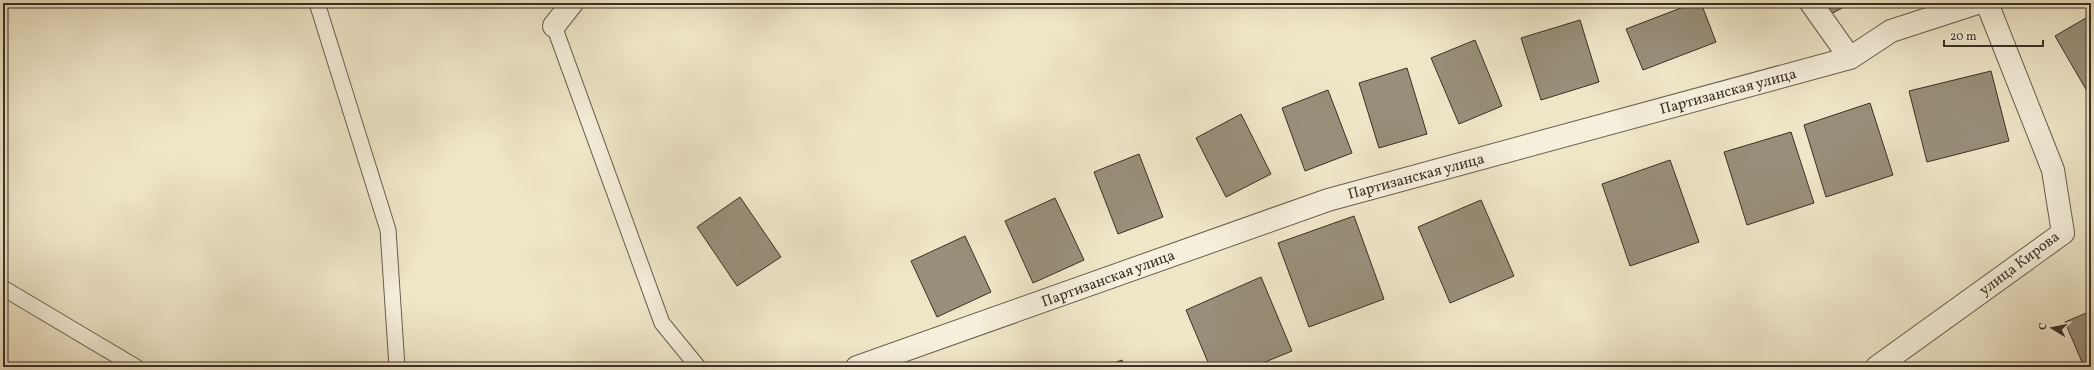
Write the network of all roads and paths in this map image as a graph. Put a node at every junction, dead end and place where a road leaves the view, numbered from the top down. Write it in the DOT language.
graph roads {
  1 [pos="317,3"];
  2 [pos="572,3"];
  3 [pos="1811,3"];
  4 [pos="1978,3"];
  5 [pos="1987,3"];
  6 [pos="554,26"];
  7 [pos="1850,58"];
  8 [pos="3,288"];
  9 [pos="136,367"];
  10 [pos="397,367"];
  11 [pos="698,367"];
  12 [pos="857,367"];
  13 [pos="1876,367"];
  1 -- 10 [label="lane"];
  2 -- 6 [label="street"];
  3 -- 7 [label="street"];
  4 -- 7 [label="street, Партизанская улица"];
  5 -- 13 [label="street, улица Кирова"];
  6 -- 11 [label="lane"];
  7 -- 12 [label="street, Партизанская улица"];
  8 -- 9 [label="lane"];
}
